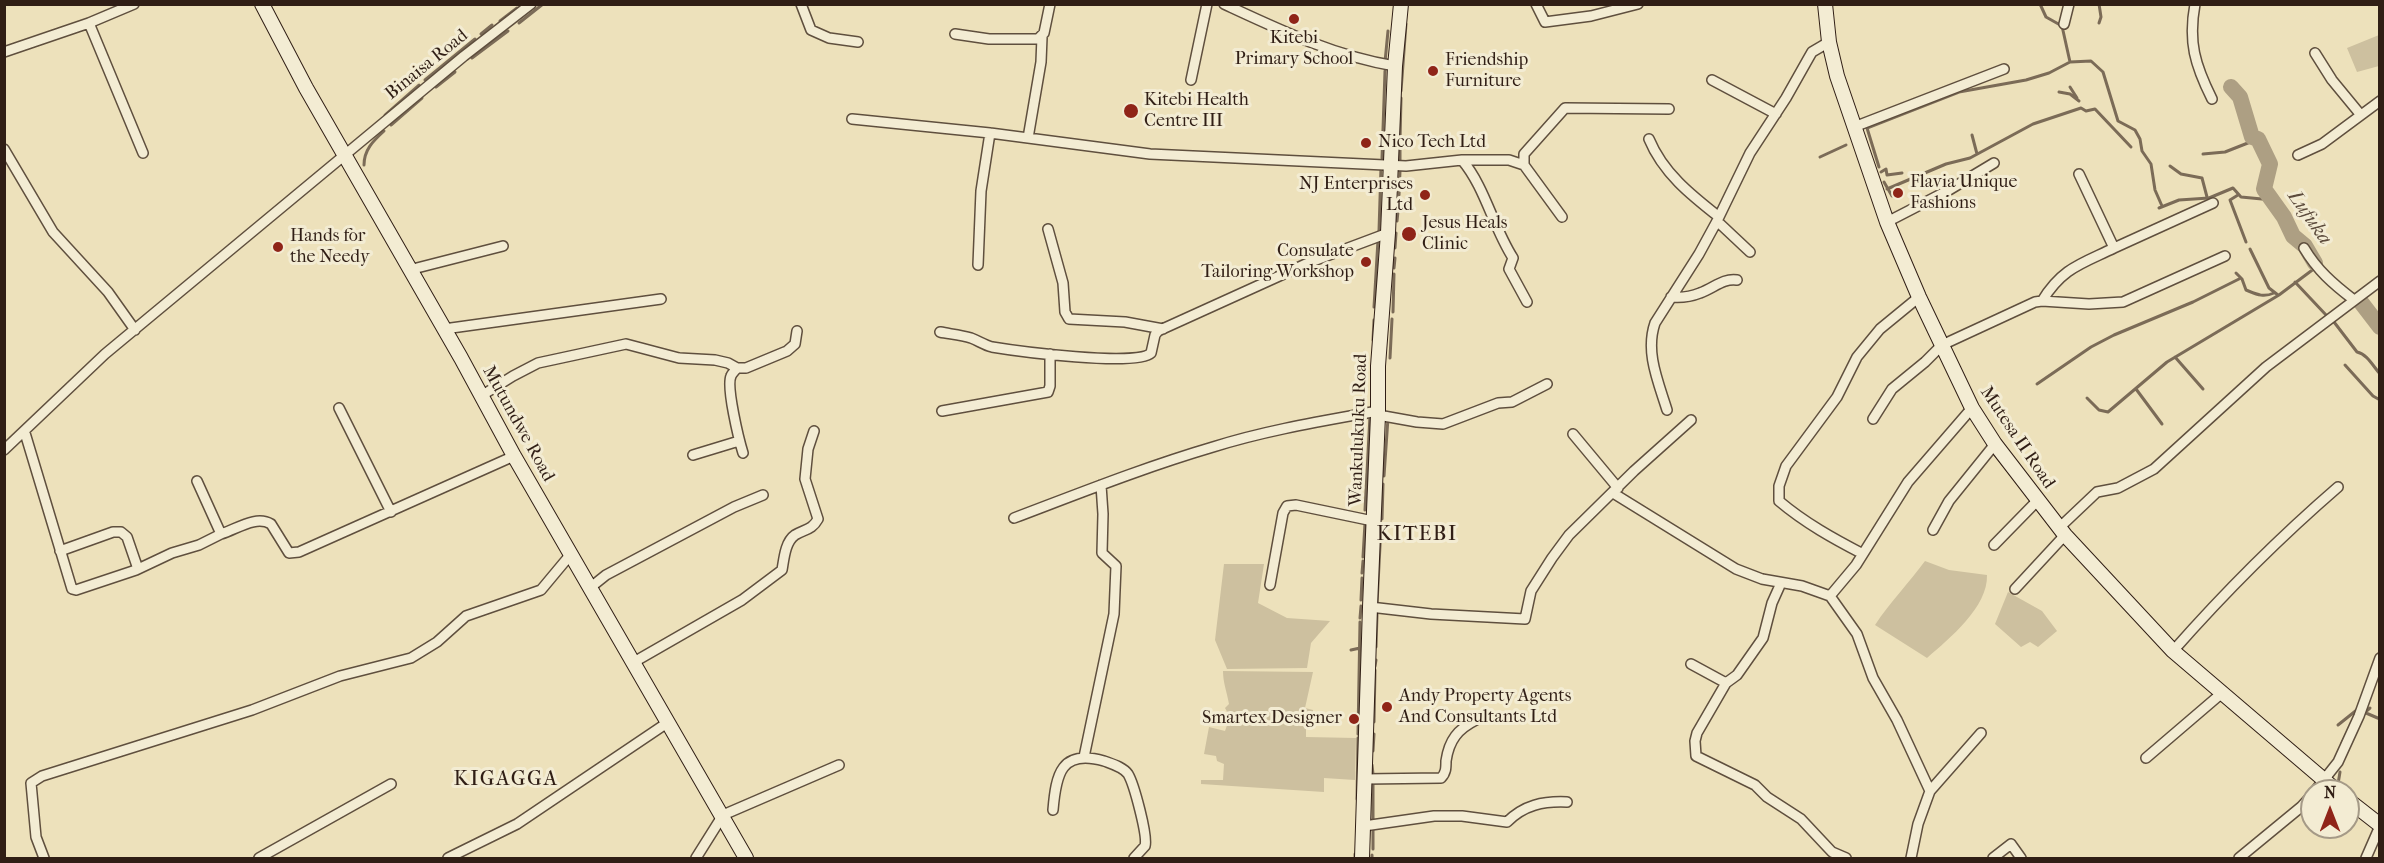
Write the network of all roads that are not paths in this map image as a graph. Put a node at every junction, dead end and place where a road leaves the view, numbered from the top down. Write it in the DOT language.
graph roads {
  1 [pos="134,4"];
  2 [pos="262,4"];
  3 [pos="531,4"];
  4 [pos="801,4"];
  5 [pos="1050,4"];
  6 [pos="1207,4"];
  7 [pos="1224,4"];
  8 [pos="1401,4"];
  9 [pos="1536,4"];
  10 [pos="1638,4"];
  11 [pos="1825,4"];
  12 [pos="2069,4"];
  13 [pos="2195,4"];
  14 [pos="89,23"];
  15 [pos="2064,24"];
  16 [pos="955,34"];
  17 [pos="1042,37"];
  18 [pos="858,42"];
  19 [pos="1829,42"];
  20 [pos="4,52"];
  21 [pos="2315,53"];
  22 [pos="1395,66"];
  23 [pos="2004,69"];
  24 [pos="1191,80"];
  25 [pos="1712,80"];
  26 [pos="2212,99"];
  27 [pos="2379,101"];
  28 [pos="1669,109"];
  29 [pos="1776,114"];
  30 [pos="2360,114"];
  31 [pos="852,119"];
  32 [pos="1854,127"];
  33 [pos="990,133"];
  34 [pos="1028,138"];
  35 [pos="1648,139"];
  36 [pos="4,149"];
  37 [pos="143,153"];
  38 [pos="346,155"];
  39 [pos="2298,155"];
  40 [pos="1461,160"];
  41 [pos="1994,163"];
  42 [pos="1391,165"];
  43 [pos="1524,165"];
  44 [pos="2079,174"];
  45 [pos="2213,203"];
  46 [pos="1562,217"];
  47 [pos="1718,219"];
  48 [pos="1887,222"];
  49 [pos="1048,229"];
  50 [pos="1388,233"];
  51 [pos="503,246"];
  52 [pos="2114,248"];
  53 [pos="2304,248"];
  54 [pos="1750,252"];
  55 [pos="2225,256"];
  56 [pos="978,265"];
  57 [pos="409,270"];
  58 [pos="1737,280"];
  59 [pos="2379,281"];
  60 [pos="1671,297"];
  61 [pos="1919,297"];
  62 [pos="661,299"];
  63 [pos="2354,300"];
  64 [pos="2042,301"];
  65 [pos="1527,302"];
  66 [pos="444,329"];
  67 [pos="1163,329"];
  68 [pos="135,330"];
  69 [pos="797,331"];
  70 [pos="940,332"];
  71 [pos="1942,345"];
  72 [pos="1050,354"];
  73 [pos="737,368"];
  74 [pos="1547,384"];
  75 [pos="481,396"];
  76 [pos="339,408"];
  77 [pos="1972,408"];
  78 [pos="1667,410"];
  79 [pos="942,411"];
  80 [pos="1378,413"];
  81 [pos="1873,419"];
  82 [pos="1691,420"];
  83 [pos="814,431"];
  84 [pos="25,433"];
  85 [pos="1573,434"];
  86 [pos="739,441"];
  87 [pos="1995,444"];
  88 [pos="4,450"];
  89 [pos="743,453"];
  90 [pos="693,455"];
  91 [pos="514,456"];
  92 [pos="197,481"];
  93 [pos="1101,485"];
  94 [pos="2338,488"];
  95 [pos="1615,490"];
  96 [pos="763,495"];
  97 [pos="2037,501"];
  98 [pos="391,512"];
  99 [pos="1014,518"];
  100 [pos="1373,521"];
  101 [pos="1932,530"];
  102 [pos="2062,532"];
  103 [pos="220,534"];
  104 [pos="1994,545"];
  105 [pos="60,551"];
  106 [pos="571,554"];
  107 [pos="1863,554"];
  108 [pos="138,569"];
  109 [pos="1781,584"];
  110 [pos="1270,585"];
  111 [pos="591,587"];
  112 [pos="2015,589"];
  113 [pos="1830,596"];
  114 [pos="1370,607"];
  115 [pos="2174,651"];
  116 [pos="2379,658"];
  117 [pos="634,663"];
  118 [pos="1691,664"];
  119 [pos="1726,683"];
  120 [pos="2222,693"];
  121 [pos="1476,720"];
  122 [pos="667,723"];
  123 [pos="1980,733"];
  124 [pos="1084,757"];
  125 [pos="2146,759"];
  126 [pos="839,765"];
  127 [pos="1365,778"];
  128 [pos="2312,779"];
  129 [pos="2325,779"];
  130 [pos="391,784"];
  131 [pos="1930,791"];
  132 [pos="1567,802"];
  133 [pos="2300,808"];
  134 [pos="1053,810"];
  135 [pos="2360,810"];
  136 [pos="723,816"];
  137 [pos="2379,825"];
  138 [pos="1364,826"];
  139 [pos="44,858"];
  140 [pos="259,858"];
  141 [pos="448,858"];
  142 [pos="696,858"];
  143 [pos="746,858"];
  144 [pos="1134,858"];
  145 [pos="1362,858"];
  146 [pos="1846,858"];
  147 [pos="1911,858"];
  148 [pos="1993,858"];
  149 [pos="2021,858"];
  150 [pos="2240,858"];
  151 [pos="2366,858"];
  1 -- 14 [label="street"];
  2 -- 38 [label="main road, Mutundwe Road"];
  3 -- 38 [label="street, Binaisa Road"];
  4 -- 18 [label="street"];
  5 -- 17 [label="street"];
  6 -- 24 [label="street"];
  7 -- 22 [label="street"];
  8 -- 22 [label="main road, Wankulukuku Road"];
  9 -- 10 [label="street"];
  11 -- 19 [label="main road, Mutesa II Road"];
  12 -- 15 [label="street"];
  13 -- 26 [label="street"];
  14 -- 20 [label="street"];
  14 -- 37 [label="street"];
  16 -- 17 [label="street"];
  17 -- 34 [label="street"];
  19 -- 29 [label="street"];
  19 -- 32 [label="main road, Mutesa II Road"];
  21 -- 30 [label="street"];
  22 -- 42 [label="main road, Wankulukuku Road"];
  23 -- 32 [label="street"];
  25 -- 29 [label="street"];
  27 -- 30 [label="street"];
  28 -- 43 [label="street"];
  29 -- 47 [label="street"];
  30 -- 39 [label="street"];
  31 -- 33 [label="street"];
  32 -- 48 [label="main road, Mutesa II Road"];
  33 -- 34 [label="street"];
  33 -- 56 [label="street"];
  34 -- 42 [label="street"];
  35 -- 47 [label="street"];
  36 -- 68 [label="street"];
  38 -- 57 [label="main road, Mutundwe Road"];
  38 -- 68 [label="street, Binaisa Road"];
  40 -- 42 [label="street"];
  40 -- 43 [label="street"];
  40 -- 65 [label="street"];
  41 -- 48 [label="street"];
  42 -- 50 [label="main road, Wankulukuku Road"];
  43 -- 46 [label="street"];
  44 -- 52 [label="street"];
  45 -- 52 [label="street"];
  47 -- 54 [label="street"];
  47 -- 60 [label="street"];
  48 -- 61 [label="main road, Mutesa II Road"];
  49 -- 67 [label="street"];
  50 -- 67 [label="street"];
  50 -- 80 [label="main road, Wankulukuku Road"];
  51 -- 57 [label="street"];
  52 -- 64 [label="street"];
  53 -- 63 [label="street"];
  55 -- 64 [label="street"];
  57 -- 66 [label="main road, Mutundwe Road"];
  58 -- 60 [label="street"];
  59 -- 63 [label="street"];
  60 -- 78 [label="street"];
  61 -- 71 [label="main road, Mutesa II Road"];
  61 -- 107 [label="street"];
  62 -- 66 [label="street"];
  63 -- 102 [label="street"];
  64 -- 71 [label="street"];
  66 -- 75 [label="main road, Mutundwe Road"];
  67 -- 72 [label="street"];
  68 -- 84 [label="street, Binaisa Road"];
  69 -- 73 [label="street"];
  70 -- 72 [label="street"];
  71 -- 77 [label="main road, Mutesa II Road"];
  71 -- 81 [label="street"];
  72 -- 79 [label="street"];
  73 -- 75 [label="street"];
  73 -- 86 [label="street"];
  74 -- 80 [label="street"];
  75 -- 91 [label="main road, Mutundwe Road"];
  76 -- 98 [label="street"];
  77 -- 87 [label="main road, Mutesa II Road"];
  77 -- 107 [label="street"];
  80 -- 93 [label="street"];
  80 -- 100 [label="main road, Wankulukuku Road"];
  82 -- 95 [label="street"];
  83 -- 117 [label="street"];
  84 -- 88 [label="street, Binaisa Road"];
  84 -- 105 [label="street"];
  85 -- 95 [label="street"];
  86 -- 89 [label="street"];
  86 -- 90 [label="street"];
  87 -- 97 [label="main road, Mutesa II Road"];
  87 -- 101 [label="street"];
  91 -- 98 [label="street"];
  91 -- 106 [label="main road, Mutundwe Road"];
  92 -- 103 [label="street"];
  93 -- 99 [label="street"];
  93 -- 124 [label="street"];
  94 -- 115 [label="street"];
  95 -- 109 [label="street"];
  95 -- 114 [label="street"];
  96 -- 111 [label="street"];
  97 -- 102 [label="main road, Mutesa II Road"];
  97 -- 104 [label="street"];
  98 -- 103 [label="street"];
  100 -- 110 [label="street"];
  100 -- 114 [label="main road, Wankulukuku Road"];
  102 -- 112 [label="street"];
  102 -- 115 [label="main road, Mutesa II Road"];
  103 -- 108 [label="street"];
  105 -- 108 [label="street"];
  105 -- 108 [label="street"];
  106 -- 111 [label="main road, Mutundwe Road"];
  106 -- 139 [label="street"];
  107 -- 113 [label="street"];
  109 -- 113 [label="street"];
  109 -- 119 [label="street"];
  111 -- 117 [label="main road, Mutundwe Road"];
  113 -- 131 [label="street"];
  114 -- 127 [label="main road, Wankulukuku Road"];
  115 -- 120 [label="main road, Mutesa II Road"];
  116 -- 129 [label="street"];
  117 -- 122 [label="main road, Mutundwe Road"];
  118 -- 119 [label="street"];
  119 -- 146 [label="street"];
  120 -- 125 [label="street"];
  120 -- 128 [label="main road, Mutesa II Road"];
  121 -- 127 [label="street"];
  122 -- 136 [label="main road, Mutundwe Road"];
  122 -- 141 [label="street"];
  123 -- 131 [label="street"];
  124 -- 134 [label="street"];
  124 -- 144 [label="street"];
  126 -- 136 [label="street"];
  127 -- 138 [label="main road, Wankulukuku Road"];
  130 -- 140 [label="street"];
  131 -- 147 [label="street"];
  132 -- 138 [label="street"];
  133 -- 150 [label="street"];
  135 -- 137 [label="main road"];
  136 -- 142 [label="street"];
  136 -- 143 [label="main road, Mutundwe Road"];
  137 -- 151 [label="street"];
  138 -- 145 [label="main road, Wankulukuku Road"];
  148 -- 149 [label="street"];
}
